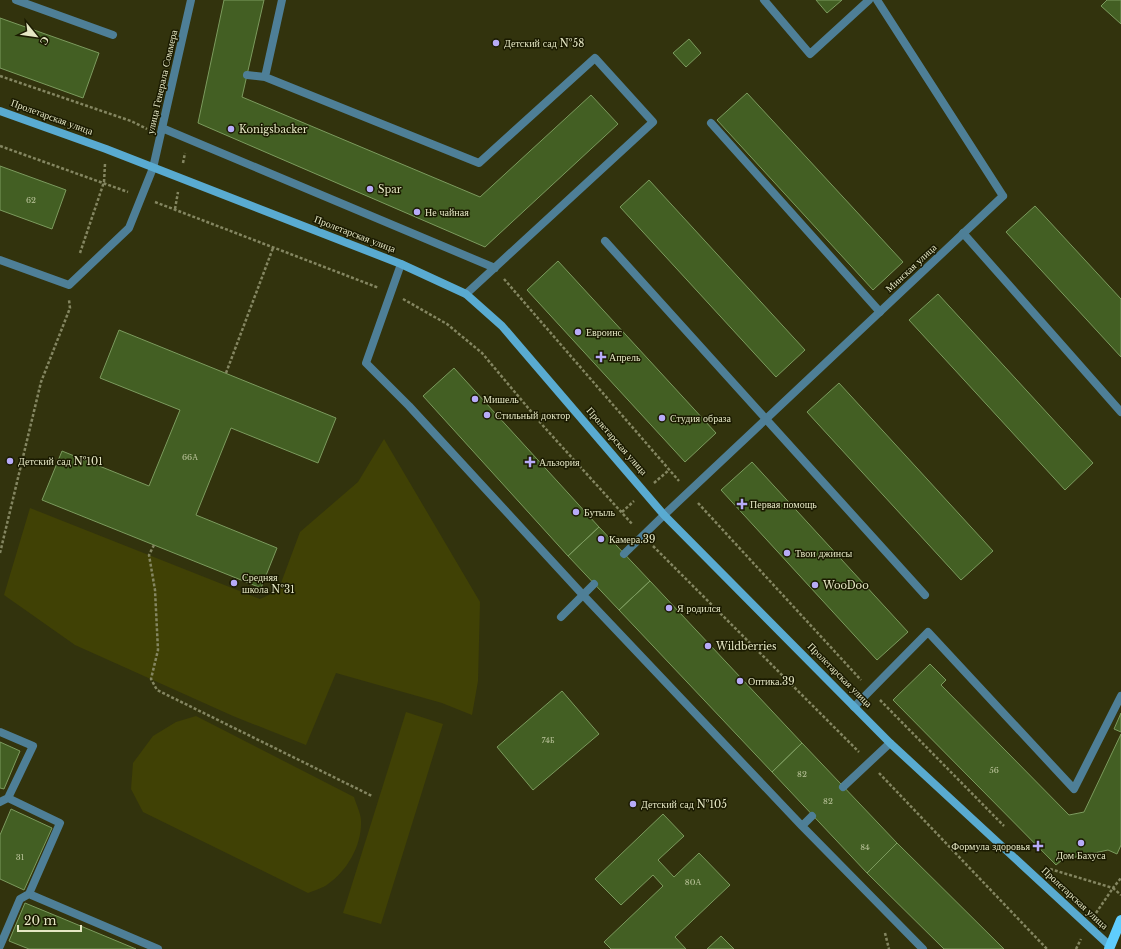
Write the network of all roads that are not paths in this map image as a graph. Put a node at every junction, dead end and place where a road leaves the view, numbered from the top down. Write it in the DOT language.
graph roads {
  1 [pos="16,0"];
  2 [pos="191,0"];
  3 [pos="282,0"];
  4 [pos="764,0"];
  5 [pos="869,0"];
  6 [pos="877,0"];
  7 [pos="113,35"];
  8 [pos="247,75"];
  9 [pos="265,77"];
  10 [pos="0,111"];
  11 [pos="711,123"];
  12 [pos="161,132"];
  13 [pos="153,168"];
  14 [pos="963,233"];
  15 [pos="605,241"];
  16 [pos="0,260"];
  17 [pos="401,264"];
  18 [pos="495,268"];
  19 [pos="466,294"];
  20 [pos="880,312"];
  21 [pos="1121,412"];
  22 [pos="765,420"];
  23 [pos="664,515"];
  24 [pos="624,554"];
  25 [pos="594,584"];
  26 [pos="583,595"];
  27 [pos="925,595"];
  28 [pos="561,617"];
  29 [pos="1121,696"];
  30 [pos="854,707"];
  31 [pos="0,732"];
  32 [pos="890,743"];
  33 [pos="844,787"];
  34 [pos="4,800"];
  35 [pos="812,816"];
  36 [pos="802,826"];
  37 [pos="29,894"];
  38 [pos="1121,920"];
  39 [pos="0,946"];
  40 [pos="1111,948"];
  41 [pos="158,949"];
  42 [pos="923,949"];
  1 -- 7 [label="street"];
  2 -- 12 [label="street, улица Генерала Соммера"];
  3 -- 9 [label="street"];
  4 -- 5 [label="street"];
  6 -- 14 [label="street, Минская улица"];
  8 -- 9 [label="street"];
  9 -- 18 [label="street"];
  10 -- 13 [label="main road, Пролетарская улица"];
  11 -- 20 [label="street"];
  12 -- 13 [label="street, улица Генерала Соммера"];
  12 -- 18 [label="street"];
  13 -- 16 [label="street, улица Генерала Соммера"];
  13 -- 17 [label="main road, Пролетарская улица"];
  14 -- 20 [label="street, Минская улица"];
  14 -- 21 [label="street"];
  15 -- 22 [label="street"];
  17 -- 19 [label="main road, Пролетарская улица"];
  17 -- 26 [label="street"];
  18 -- 19 [label="street"];
  19 -- 23 [label="main road, Пролетарская улица"];
  20 -- 22 [label="street, Минская улица"];
  22 -- 23 [label="street, Минская улица"];
  22 -- 27 [label="street"];
  23 -- 24 [label="street, Минская улица"];
  23 -- 30 [label="main road, Пролетарская улица"];
  25 -- 26 [label="street"];
  26 -- 28 [label="street"];
  26 -- 36 [label="street"];
  29 -- 30 [label="street"];
  30 -- 32 [label="main road, Пролетарская улица"];
  31 -- 34 [label="street"];
  32 -- 33 [label="street"];
  32 -- 40 [label="main road, Пролетарская улица"];
  34 -- 37 [label="street"];
  35 -- 36 [label="street"];
  36 -- 42 [label="street"];
  37 -- 39 [label="street"];
  37 -- 41 [label="street"];
  38 -- 40 [label="main road"];
}
